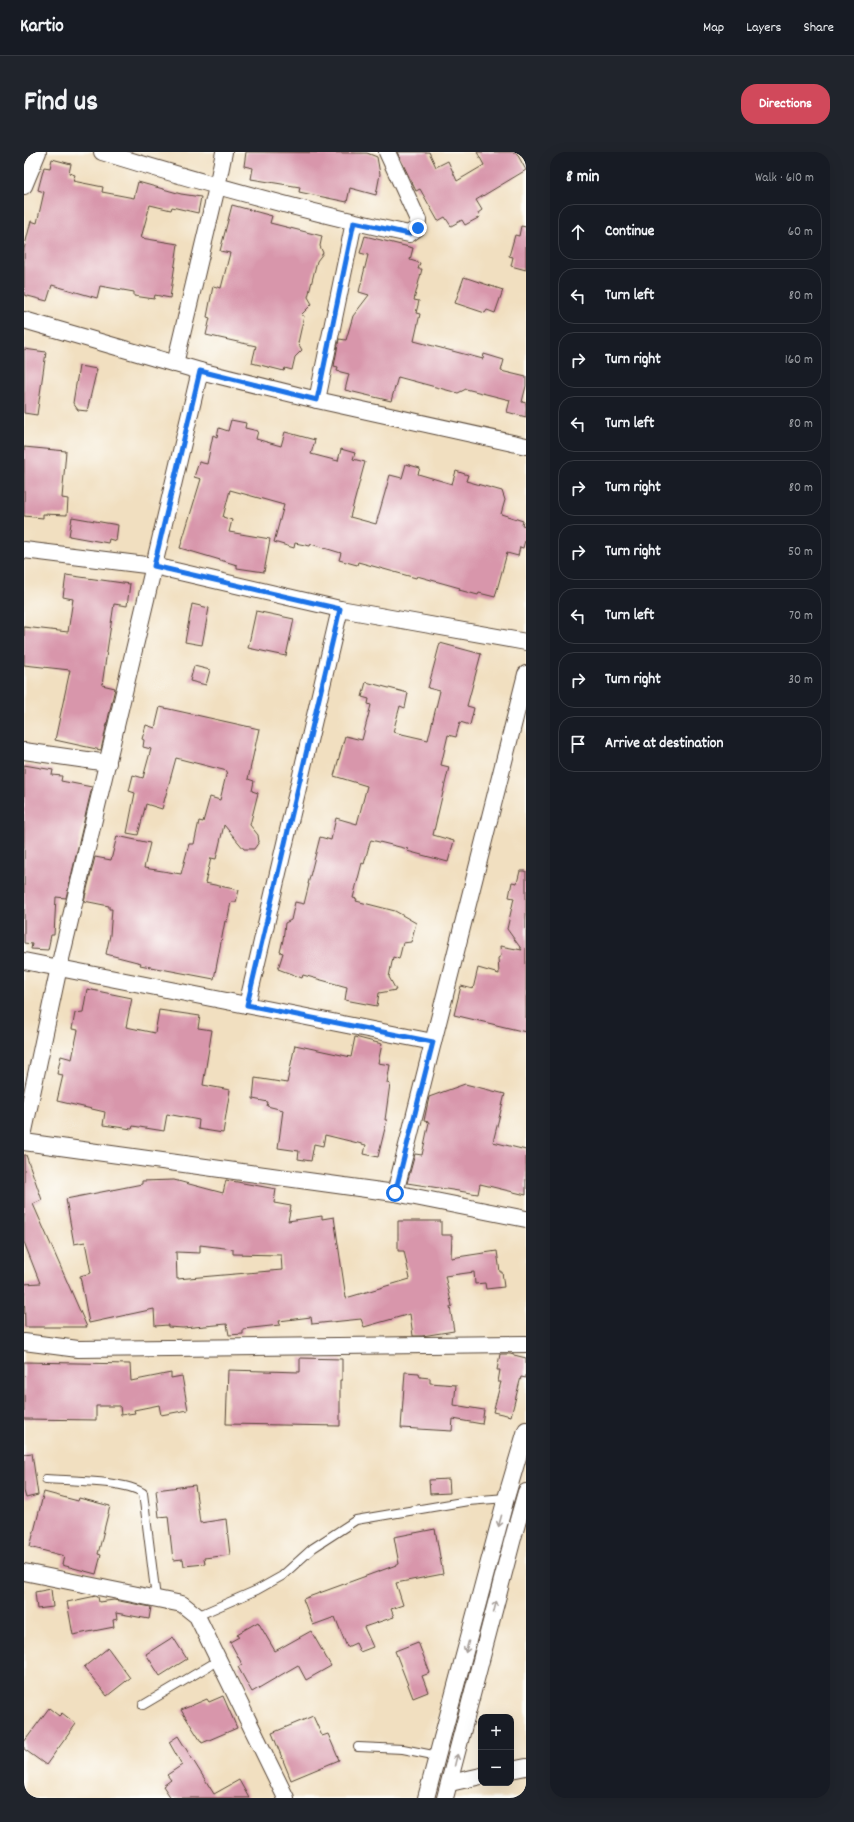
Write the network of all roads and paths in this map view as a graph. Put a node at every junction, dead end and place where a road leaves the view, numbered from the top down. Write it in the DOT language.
graph roads {
  1 [pos="38,152"];
  2 [pos="102,152"];
  3 [pos="224,152"];
  4 [pos="387,152"];
  5 [pos="24,186"];
  6 [pos="217,187"];
  7 [pos="354,222"];
  8 [pos="24,320"];
  9 [pos="175,364"];
  10 [pos="200,371"];
  11 [pos="317,400"];
  12 [pos="526,446"];
  13 [pos="24,550"];
  14 [pos="154,566"];
  15 [pos="340,609"];
  16 [pos="526,642"];
  17 [pos="526,674"];
  18 [pos="24,751"];
  19 [pos="108,763"];
  20 [pos="24,961"];
  21 [pos="59,967"];
  22 [pos="247,1005"];
  23 [pos="433,1042"];
  24 [pos="24,1131"];
  25 [pos="24,1142"];
  26 [pos="395,1193"];
  27 [pos="526,1219"];
  28 [pos="24,1342"];
  29 [pos="526,1344"];
  30 [pos="526,1430"];
  31 [pos="46,1479"];
  32 [pos="526,1492"];
  33 [pos="506,1498"];
  34 [pos="24,1572"];
  35 [pos="156,1598"];
  36 [pos="197,1616"];
  37 [pos="219,1660"];
  38 [pos="143,1705"];
  39 [pos="358,1747"];
  40 [pos="438,1756"];
  41 [pos="526,1766"];
  42 [pos="514,1769"];
  43 [pos="478,1777"];
  44 [pos="448,1791"];
  45 [pos="286,1798"];
  46 [pos="426,1798"];
  1 -- 5 [label="street"];
  2 -- 6 [label="street"];
  3 -- 6 [label="street"];
  4 -- 7 [label="street"];
  6 -- 7 [label="street"];
  6 -- 9 [label="street"];
  7 -- 11 [label="street"];
  8 -- 9 [label="street"];
  9 -- 10 [label="street"];
  10 -- 11 [label="street"];
  10 -- 14 [label="street"];
  11 -- 12 [label="street"];
  13 -- 14 [label="street"];
  14 -- 15 [label="street"];
  14 -- 19 [label="street"];
  15 -- 16 [label="street"];
  15 -- 22 [label="street"];
  17 -- 23 [label="street"];
  18 -- 19 [label="street"];
  19 -- 21 [label="street"];
  20 -- 21 [label="street"];
  21 -- 22 [label="street"];
  21 -- 24 [label="street"];
  22 -- 23 [label="street"];
  23 -- 26 [label="street"];
  25 -- 26 [label="street"];
  26 -- 27 [label="street"];
  28 -- 29 [label="street"];
  30 -- 33 [label="street"];
  31 -- 35 [label="lane"];
  44 -- 32 [label="street, one-way"];
  33 -- 36 [label="lane"];
  33 -- 40 [label="street, one-way"];
  34 -- 35 [label="street"];
  35 -- 36 [label="street"];
  36 -- 37 [label="street"];
  37 -- 38 [label="lane"];
  37 -- 45 [label="street"];
  39 -- 40 [label="lane"];
  40 -- 46 [label="street"];
  41 -- 42 [label="street"];
  43 -- 44 [label="street"];
}
